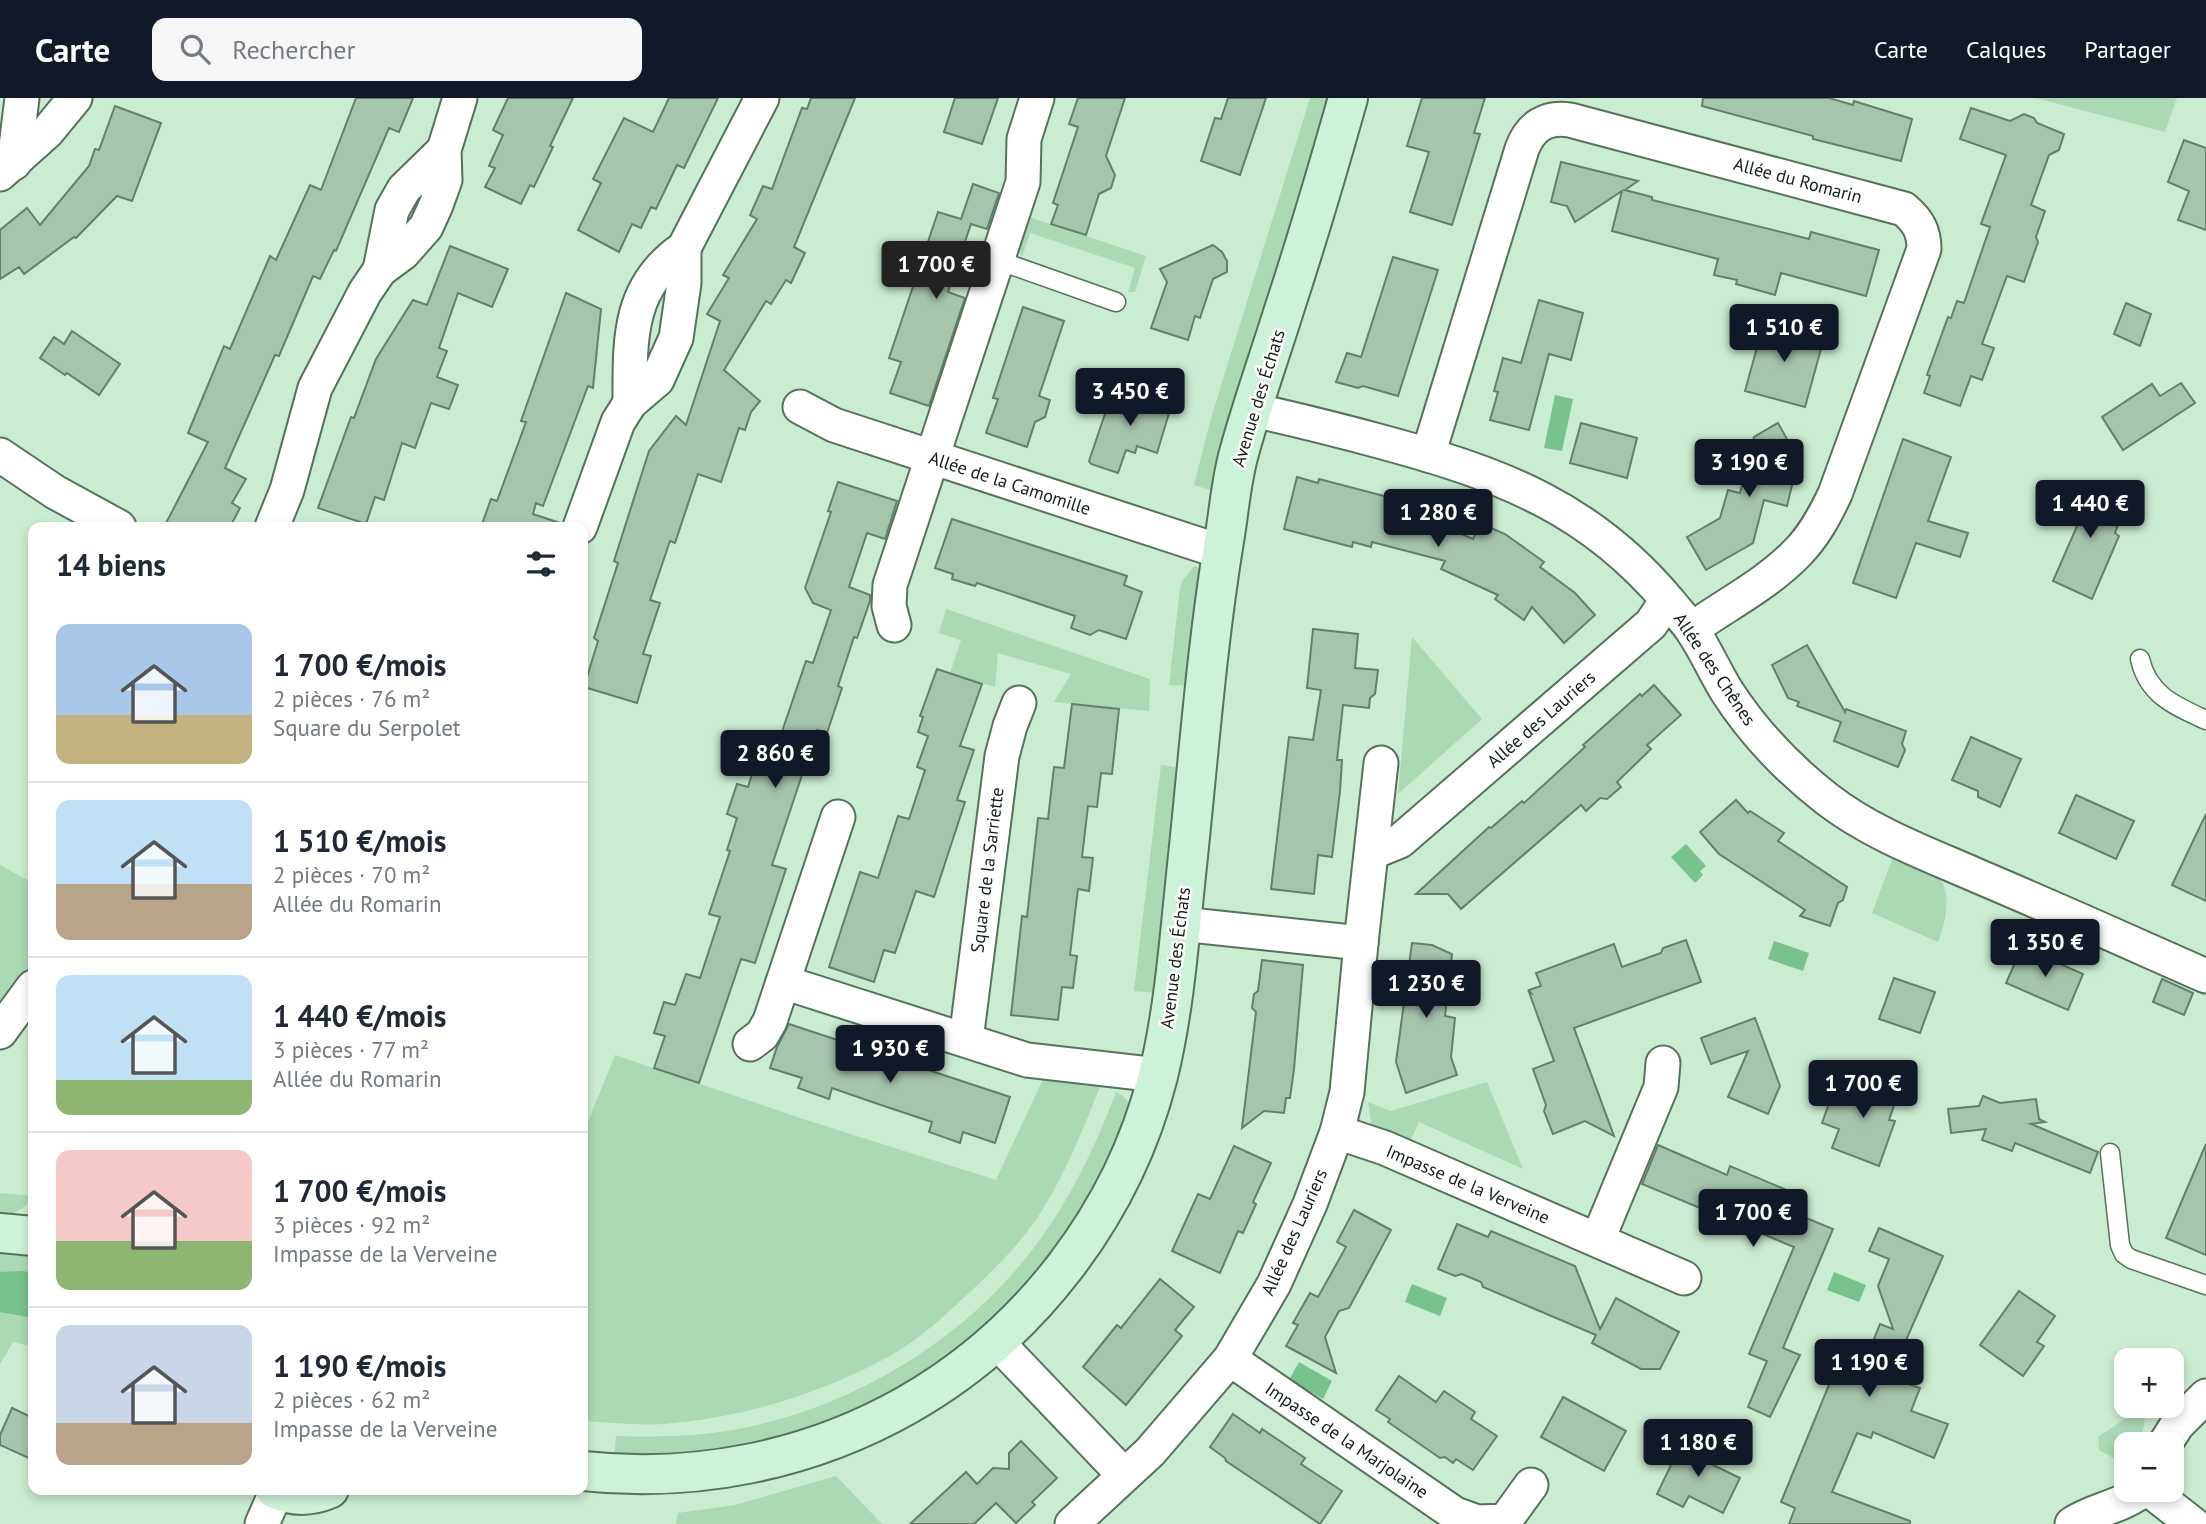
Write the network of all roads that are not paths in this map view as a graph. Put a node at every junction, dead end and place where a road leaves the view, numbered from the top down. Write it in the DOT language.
graph roads {
  1 [pos="22,98"];
  2 [pos="75,98"];
  3 [pos="460,98"];
  4 [pos="762,98"];
  5 [pos="1037,98"];
  6 [pos="1348,98"];
  7 [pos="7,169"];
  8 [pos="684,248"];
  9 [pos="998,260"];
  10 [pos="1116,302"];
  11 [pos="630,403"];
  12 [pos="800,407"];
  13 [pos="1253,410"];
  14 [pos="0,455"];
  15 [pos="1429,455"];
  16 [pos="932,457"];
  17 [pos="110,522"];
  18 [pos="274,522"];
  19 [pos="582,522"];
  20 [pos="1223,552"];
  21 [pos="1667,600"];
  22 [pos="894,625"];
  23 [pos="1692,629"];
  24 [pos="2140,659"];
  25 [pos="1019,703"];
  26 [pos="2206,720"];
  27 [pos="1381,763"];
  28 [pos="838,817"];
  29 [pos="1373,852"];
  30 [pos="1181,924"];
  31 [pos="1361,943"];
  32 [pos="2206,976"];
  33 [pos="783,982"];
  34 [pos="28,994"];
  35 [pos="0,1032"];
  36 [pos="966,1040"];
  37 [pos="750,1044"];
  38 [pos="1663,1063"];
  39 [pos="1158,1074"];
  40 [pos="1337,1132"];
  41 [pos="2110,1153"];
  42 [pos="0,1233"];
  43 [pos="28,1236"];
  44 [pos="1598,1239"];
  45 [pos="1684,1279"];
  46 [pos="2206,1285"];
  47 [pos="996,1341"];
  48 [pos="1230,1359"];
  49 [pos="2206,1396"];
  50 [pos="2172,1432"];
  51 [pos="588,1471"];
  52 [pos="1124,1475"];
  53 [pos="1531,1485"];
  54 [pos="308,1495"];
  55 [pos="271,1501"];
  56 [pos="2123,1502"];
  57 [pos="2163,1502"];
  58 [pos="1073,1523"];
  59 [pos="2072,1524"];
  60 [pos="2193,1524"];
  1 -- 7 [label="street"];
  2 -- 7 [label="street"];
  3 -- 18 [label="street"];
  4 -- 8 [label="street"];
  5 -- 9 [label="street"];
  6 -- 13 [label="street, Avenue des Échats"];
  8 -- 11 [label="street"];
  8 -- 11 [label="street"];
  9 -- 10 [label="lane"];
  9 -- 16 [label="street"];
  11 -- 19 [label="street"];
  12 -- 16 [label="street, Allée de la Camomille"];
  13 -- 15 [label="street, Allée des Chênes"];
  13 -- 20 [label="street, Avenue des Échats"];
  14 -- 17 [label="street"];
  15 -- 21 [label="street, Allée des Chênes"];
  15 -- 23 [label="street, Allée du Romarin"];
  16 -- 20 [label="street, Allée de la Camomille"];
  16 -- 22 [label="street"];
  20 -- 30 [label="street, Avenue des Échats"];
  21 -- 23 [label="street, Allée des Chênes"];
  21 -- 29 [label="street, Allée des Lauriers"];
  23 -- 32 [label="street, Allée des Chênes"];
  24 -- 26 [label="lane"];
  25 -- 36 [label="street, Square de la Sarriette"];
  27 -- 29 [label="street, Allée des Lauriers"];
  28 -- 33 [label="street"];
  29 -- 31 [label="street, Allée des Lauriers"];
  30 -- 31 [label="street"];
  30 -- 39 [label="street, Avenue des Échats"];
  31 -- 40 [label="street, Allée des Lauriers"];
  33 -- 36 [label="street"];
  33 -- 37 [label="street"];
  34 -- 35 [label="street"];
  36 -- 39 [label="street"];
  38 -- 44 [label="street"];
  39 -- 47 [label="street, Avenue des Échats"];
  40 -- 44 [label="street, Impasse de la Verveine"];
  40 -- 48 [label="street, Allée des Lauriers"];
  41 -- 46 [label="lane"];
  42 -- 43 [label="street"];
  44 -- 45 [label="street, Impasse de la Verveine"];
  47 -- 51 [label="street, Avenue des Échats"];
  47 -- 52 [label="street"];
  48 -- 52 [label="street, Allée des Lauriers"];
  48 -- 53 [label="street, Impasse de la Marjolaine"];
  49 -- 50 [label="street"];
  52 -- 58 [label="street, Allée des Lauriers"];
  54 -- 55 [label="street"];
  56 -- 59 [label="street"];
  57 -- 60 [label="street"];
}
